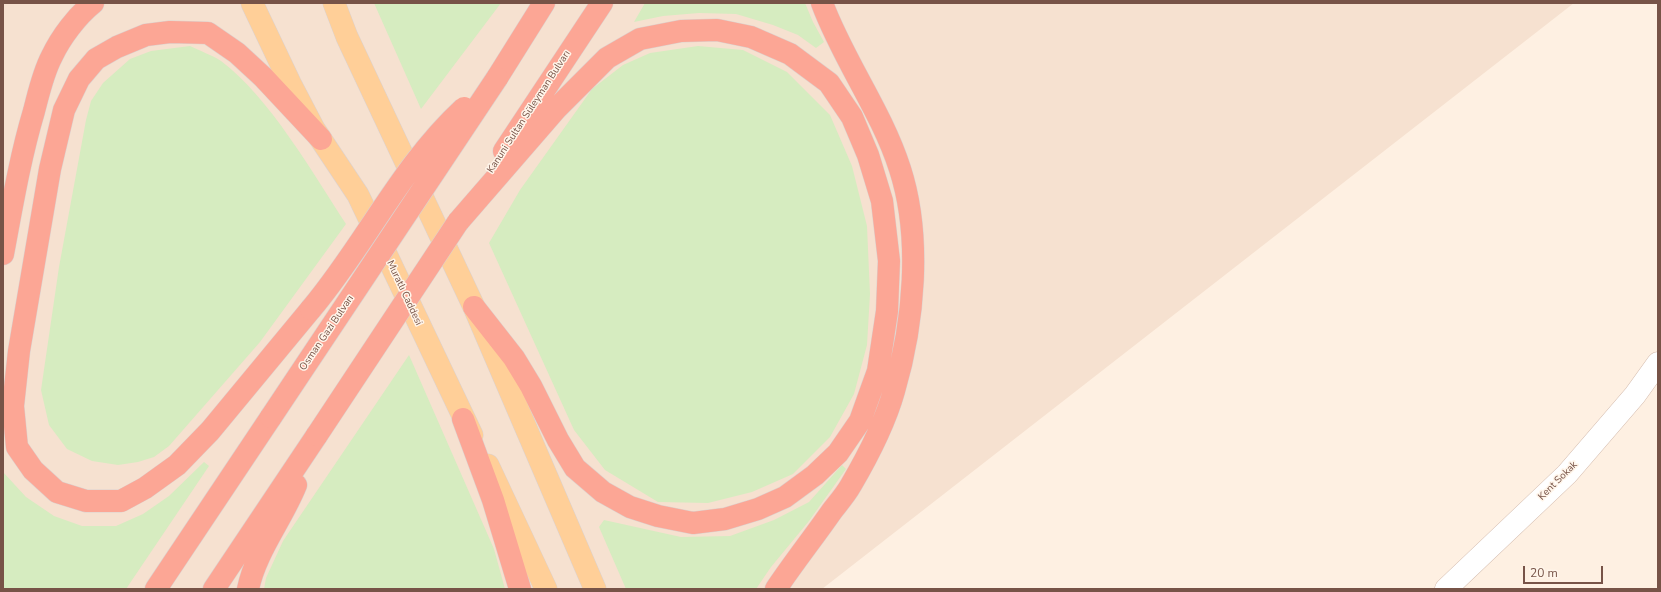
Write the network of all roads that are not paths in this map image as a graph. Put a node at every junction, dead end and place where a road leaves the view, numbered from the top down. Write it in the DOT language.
graph roads {
  1 [pos="93,3"];
  2 [pos="252,3"];
  3 [pos="334,3"];
  4 [pos="544,3"];
  5 [pos="602,3"];
  6 [pos="822,3"];
  7 [pos="498,78"];
  8 [pos="321,139"];
  9 [pos="458,222"];
  10 [pos="3,254"];
  11 [pos="474,307"];
  12 [pos="1658,363"];
  13 [pos="463,418"];
  14 [pos="317,435"];
  15 [pos="156,589"];
  16 [pos="214,589"];
  17 [pos="248,589"];
  18 [pos="520,589"];
  19 [pos="546,589"];
  20 [pos="595,589"];
  21 [pos="776,589"];
  22 [pos="1446,589"];
  1 -- 10 [label="highway"];
  2 -- 8 [label="main road, Muratlı Caddesi"];
  3 -- 11 [label="main road"];
  4 -- 7 [label="highway"];
  5 -- 9 [label="highway, Kanuni Sultan Süleyman Bulvarı"];
  6 -- 21 [label="highway"];
  7 -- 8 [label="highway, bridge"];
  7 -- 15 [label="highway, Osman Gazi Bulvarı, bridge"];
  8 -- 13 [label="main road, Muratlı Caddesi"];
  9 -- 11 [label="highway"];
  9 -- 14 [label="highway, bridge"];
  11 -- 20 [label="main road"];
  12 -- 22 [label="street, Kent Sokak"];
  13 -- 18 [label="highway"];
  13 -- 19 [label="main road, Muratlı Caddesi"];
  14 -- 16 [label="highway"];
  14 -- 17 [label="highway"];
}
